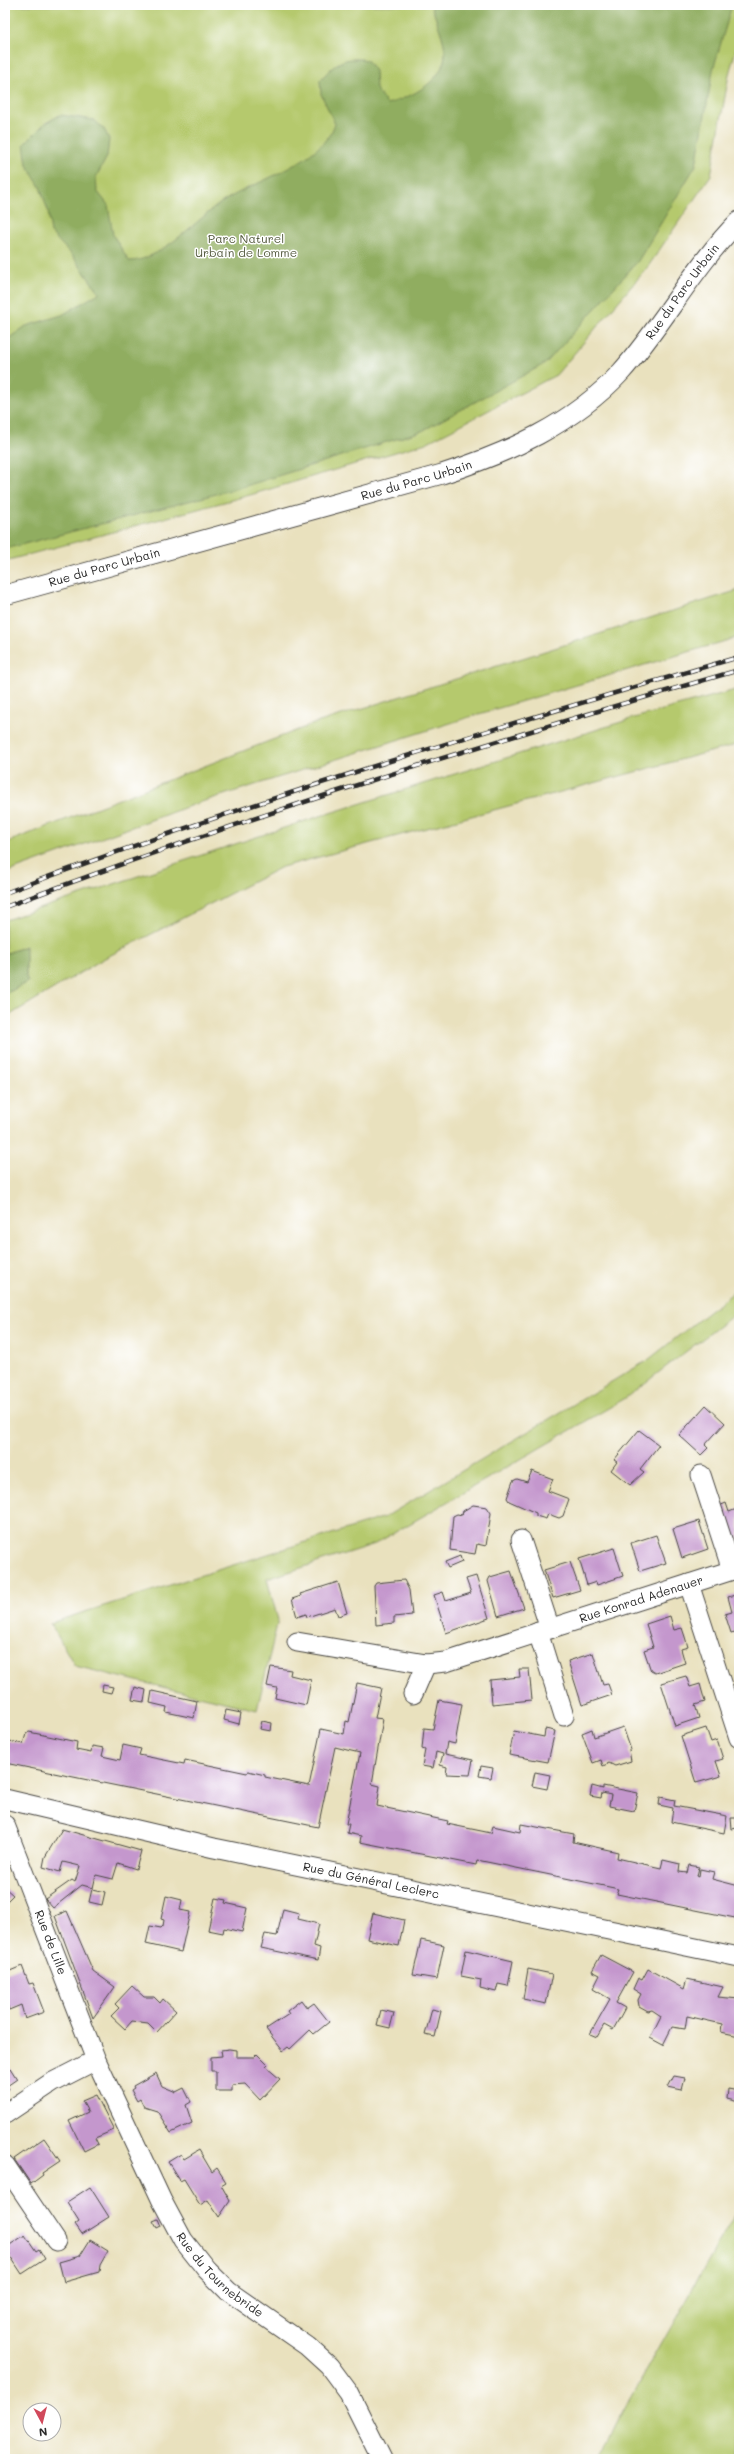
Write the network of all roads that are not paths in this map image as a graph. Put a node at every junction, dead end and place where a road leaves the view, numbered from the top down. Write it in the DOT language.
graph roads {
  1 [pos="739,221"];
  2 [pos="5,595"];
  3 [pos="701,1475"];
  4 [pos="521,1540"];
  5 [pos="736,1569"];
  6 [pos="689,1584"];
  7 [pos="544,1630"];
  8 [pos="297,1642"];
  9 [pos="426,1664"];
  10 [pos="413,1694"];
  11 [pos="564,1716"];
  12 [pos="739,1738"];
  13 [pos="5,1799"];
  14 [pos="5,1825"];
  15 [pos="739,1957"];
  16 [pos="96,2060"];
  17 [pos="5,2114"];
  18 [pos="5,2165"];
  19 [pos="56,2241"];
  20 [pos="382,2459"];
  1 -- 2 [label="street, Rue du Parc Urbain"];
  3 -- 5 [label="street, Rue Konrad Adenauer"];
  4 -- 7 [label="street"];
  5 -- 6 [label="street, Rue Konrad Adenauer"];
  6 -- 7 [label="street, Rue Konrad Adenauer"];
  6 -- 12 [label="street"];
  7 -- 9 [label="street, Rue Konrad Adenauer"];
  7 -- 11 [label="street"];
  8 -- 9 [label="street, Rue Konrad Adenauer"];
  9 -- 10 [label="street"];
  13 -- 15 [label="street, Rue du Général Leclerc"];
  14 -- 16 [label="street, Rue de Lille"];
  16 -- 17 [label="street"];
  16 -- 20 [label="street, Rue du Tournebride"];
  18 -- 19 [label="street"];
}
